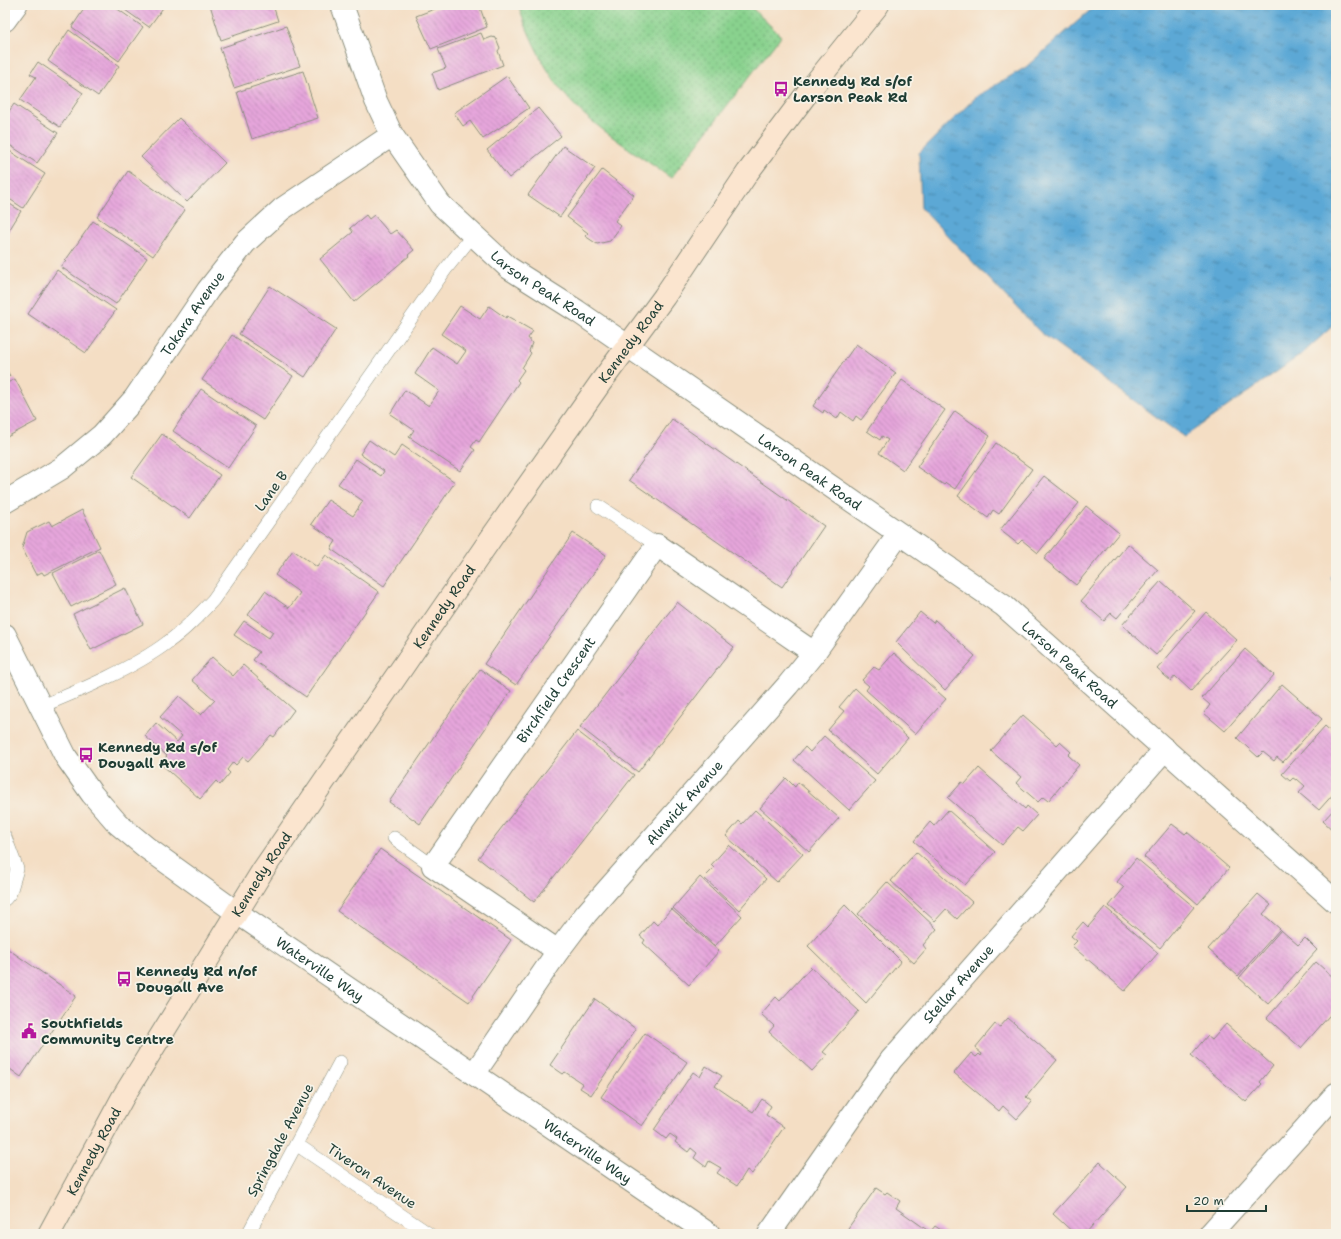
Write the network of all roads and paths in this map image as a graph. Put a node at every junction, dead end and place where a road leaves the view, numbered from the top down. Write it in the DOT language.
graph roads {
  1 [pos="16,5"];
  2 [pos="342,5"];
  3 [pos="878,5"];
  4 [pos="5,20"];
  5 [pos="392,136"];
  6 [pos="473,235"];
  7 [pos="628,346"];
  8 [pos="5,502"];
  9 [pos="598,506"];
  10 [pos="899,534"];
  11 [pos="658,545"];
  12 [pos="5,635"];
  13 [pos="814,654"];
  14 [pos="42,706"];
  15 [pos="1165,749"];
  16 [pos="5,836"];
  17 [pos="394,838"];
  18 [pos="433,866"];
  19 [pos="5,899"];
  20 [pos="1336,902"];
  21 [pos="236,912"];
  22 [pos="558,951"];
  23 [pos="340,1062"];
  24 [pos="474,1074"];
  25 [pos="1336,1094"];
  26 [pos="296,1144"];
  27 [pos="50,1234"];
  28 [pos="248,1234"];
  29 [pos="429,1234"];
  30 [pos="709,1234"];
  31 [pos="769,1234"];
  32 [pos="1210,1234"];
  1 -- 4 [label="street"];
  2 -- 5 [label="street, Larson Peak Road"];
  3 -- 7 [label="main road, Kennedy Road"];
  5 -- 6 [label="street, Larson Peak Road"];
  5 -- 8 [label="street, Tokara Avenue"];
  6 -- 7 [label="street, Larson Peak Road"];
  6 -- 14 [label="lane, Lane B"];
  7 -- 10 [label="street, Larson Peak Road"];
  7 -- 21 [label="main road, Kennedy Road"];
  9 -- 11 [label="lane"];
  10 -- 13 [label="street, Alnwick Avenue"];
  10 -- 15 [label="street, Larson Peak Road"];
  11 -- 13 [label="street"];
  11 -- 18 [label="street, Birchfield Crescent"];
  12 -- 14 [label="street, Waterville Way"];
  13 -- 22 [label="street, Alnwick Avenue"];
  14 -- 21 [label="street, Waterville Way"];
  15 -- 20 [label="street, Larson Peak Road"];
  15 -- 31 [label="street, Stellar Avenue"];
  16 -- 19 [label="lane"];
  17 -- 18 [label="lane"];
  18 -- 22 [label="street"];
  21 -- 24 [label="street, Waterville Way"];
  21 -- 27 [label="main road, Kennedy Road"];
  22 -- 24 [label="street, Alnwick Avenue"];
  23 -- 26 [label="lane, Springdale Avenue"];
  24 -- 30 [label="street, Waterville Way"];
  25 -- 32 [label="street"];
  26 -- 28 [label="lane, Springdale Avenue"];
  26 -- 29 [label="lane, Tiveron Avenue"];
}
